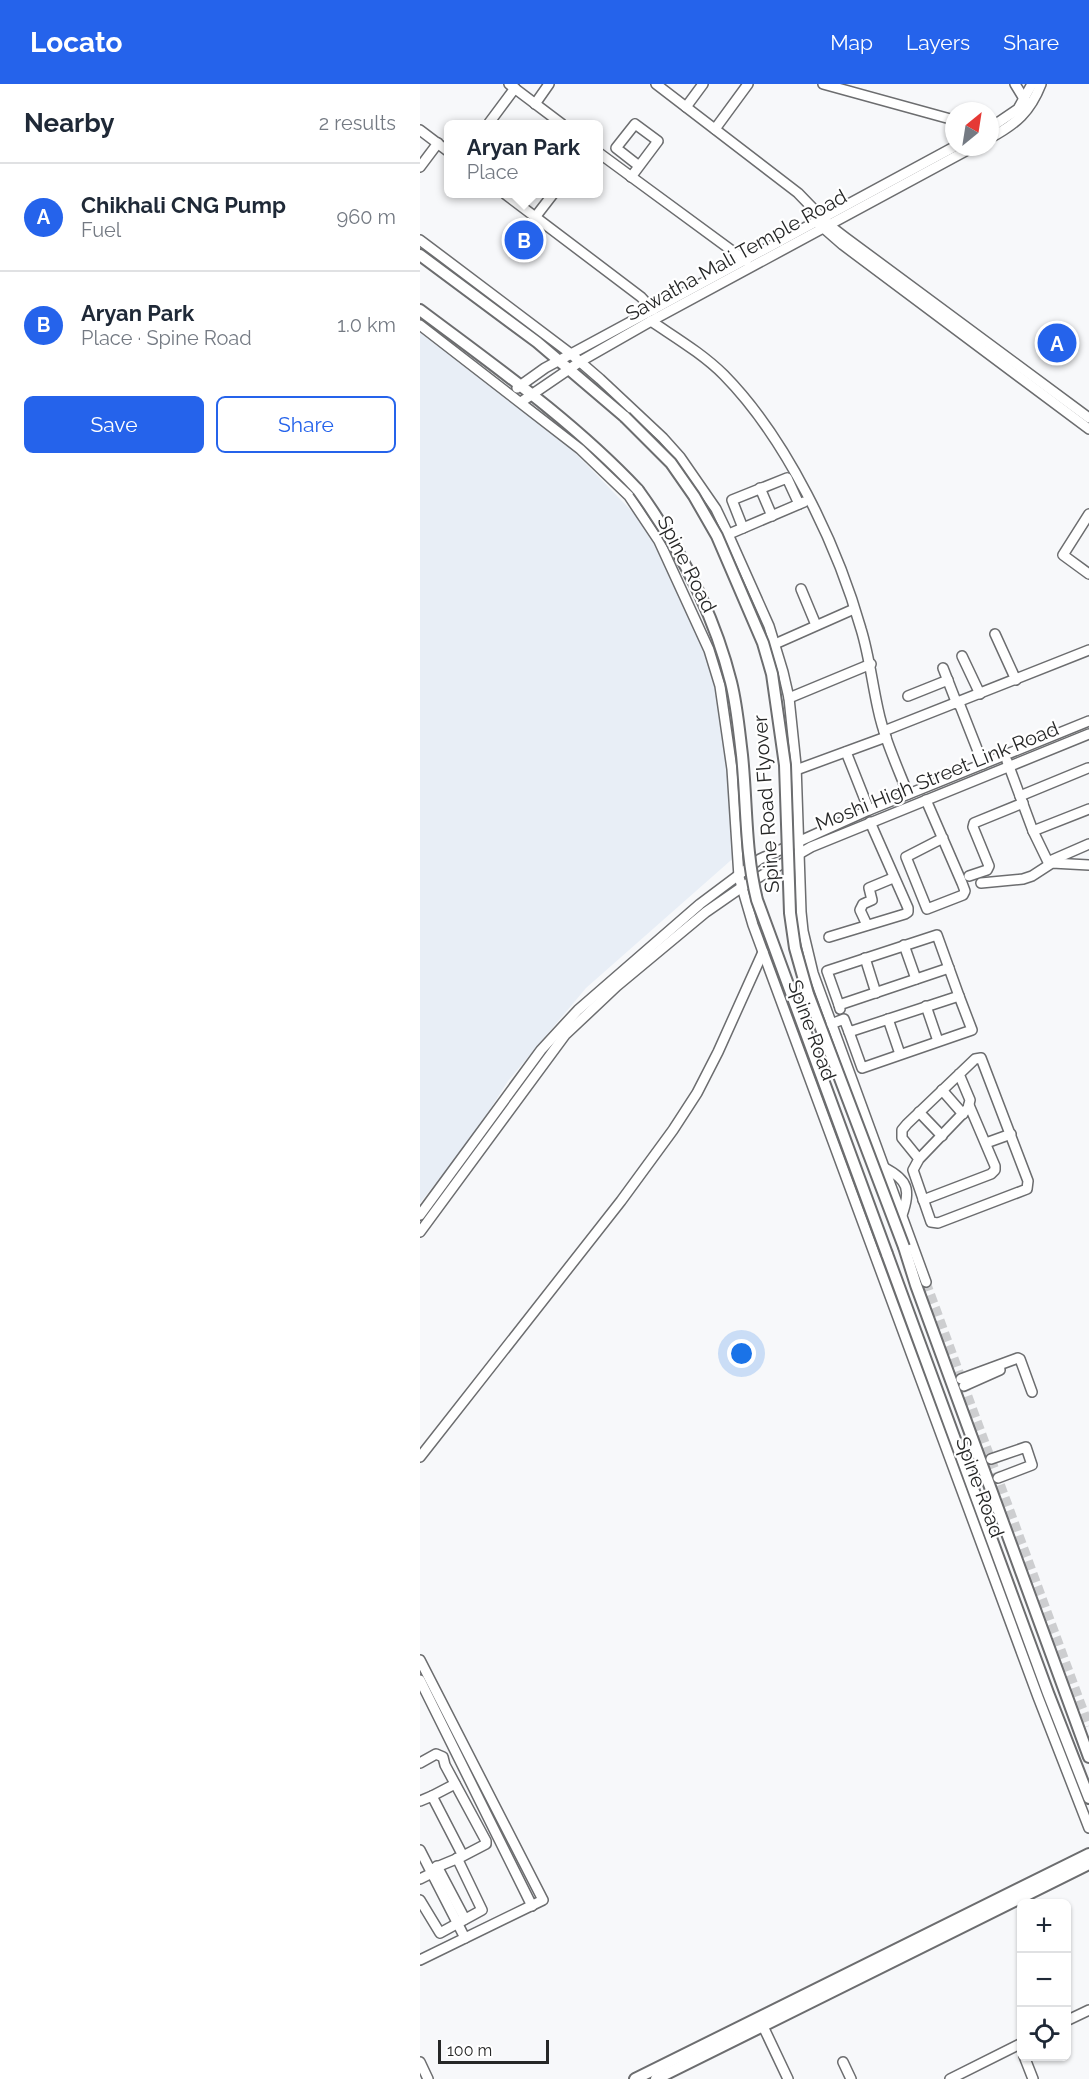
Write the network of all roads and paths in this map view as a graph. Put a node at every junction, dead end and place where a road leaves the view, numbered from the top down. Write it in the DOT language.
graph roads {
  1 [pos="549,84"];
  2 [pos="656,84"];
  3 [pos="748,84"];
  4 [pos="823,84"];
  5 [pos="1015,84"];
  6 [pos="1032,84"];
  7 [pos="1041,84"];
  8 [pos="512,85"];
  9 [pos="699,85"];
  10 [pos="535,104"];
  11 [pos="1027,104"];
  12 [pos="684,105"];
  13 [pos="945,118"];
  14 [pos="491,120"];
  15 [pos="557,120"];
  16 [pos="999,122"];
  17 [pos="715,129"];
  18 [pos="999,132"];
  19 [pos="422,135"];
  20 [pos="438,143"];
  21 [pos="444,148"];
  22 [pos="945,152"];
  23 [pos="603,156"];
  24 [pos="955,156"];
  25 [pos="639,166"];
  26 [pos="420,167"];
  27 [pos="631,177"];
  28 [pos="511,198"];
  29 [pos="550,198"];
  30 [pos="536,216"];
  31 [pos="823,223"];
  32 [pos="420,240"];
  33 [pos="420,255"];
  34 [pos="746,261"];
  35 [pos="420,310"];
  36 [pos="653,310"];
  37 [pos="651,321"];
  38 [pos="420,325"];
  39 [pos="571,354"];
  40 [pos="559,360"];
  41 [pos="581,362"];
  42 [pos="570,369"];
  43 [pos="521,386"];
  44 [pos="510,394"];
  45 [pos="531,394"];
  46 [pos="521,402"];
  47 [pos="556,413"];
  48 [pos="1089,418"];
  49 [pos="548,423"];
  50 [pos="1089,429"];
  51 [pos="760,488"];
  52 [pos="804,502"];
  53 [pos="1089,513"];
  54 [pos="772,516"];
  55 [pos="743,528"];
  56 [pos="729,534"];
  57 [pos="1089,574"];
  58 [pos="801,589"];
  59 [pos="854,609"];
  60 [pos="816,625"];
  61 [pos="996,634"];
  62 [pos="775,644"];
  63 [pos="1089,650"];
  64 [pos="962,656"];
  65 [pos="871,664"];
  66 [pos="943,668"];
  67 [pos="948,680"];
  68 [pos="1016,680"];
  69 [pos="980,694"];
  70 [pos="908,696"];
  71 [pos="789,699"];
  72 [pos="958,703"];
  73 [pos="1089,721"];
  74 [pos="885,734"];
  75 [pos="1089,734"];
  76 [pos="846,752"];
  77 [pos="1005,755"];
  78 [pos="983,764"];
  79 [pos="1009,766"];
  80 [pos="1088,768"];
  81 [pos="796,770"];
  82 [pos="908,794"];
  83 [pos="926,800"];
  84 [pos="1021,800"];
  85 [pos="1089,809"];
  86 [pos="869,810"];
  87 [pos="870,822"];
  88 [pos="1034,831"];
  89 [pos="943,838"];
  90 [pos="799,841"];
  91 [pos="1089,844"];
  92 [pos="799,854"];
  93 [pos="1048,863"];
  94 [pos="1089,866"];
  95 [pos="739,876"];
  96 [pos="969,876"];
  97 [pos="893,878"];
  98 [pos="981,883"];
  99 [pos="742,887"];
  100 [pos="867,925"];
  101 [pos="829,937"];
  102 [pos="904,945"];
  103 [pos="764,952"];
  104 [pos="865,958"];
  105 [pos="950,968"];
  106 [pos="916,979"];
  107 [pos="876,993"];
  108 [pos="959,996"];
  109 [pos="839,1005"];
  110 [pos="926,1006"];
  111 [pos="844,1019"];
  112 [pos="888,1019"];
  113 [pos="831,1024"];
  114 [pos="849,1032"];
  115 [pos="938,1041"];
  116 [pos="900,1054"];
  117 [pos="959,1074"];
  118 [pos="942,1090"];
  119 [pos="969,1105"];
  120 [pos="920,1112"];
  121 [pos="963,1114"];
  122 [pos="1011,1134"];
  123 [pos="942,1136"];
  124 [pos="986,1143"];
  125 [pos="466,1159"];
  126 [pos="919,1159"];
  127 [pos="885,1168"];
  128 [pos="916,1182"];
  129 [pos="905,1186"];
  130 [pos="923,1200"];
  131 [pos="420,1215"];
  132 [pos="902,1215"];
  133 [pos="420,1232"];
  134 [pos="921,1284"];
  135 [pos="896,1292"];
  136 [pos="1013,1365"];
  137 [pos="1032,1392"];
  138 [pos="420,1457"];
  139 [pos="991,1459"];
  140 [pos="998,1478"];
  141 [pos="420,1660"];
  142 [pos="420,1680"];
  143 [pos="1089,1757"];
  144 [pos="420,1763"];
  145 [pos="478,1784"];
  146 [pos="458,1788"];
  147 [pos="432,1796"];
  148 [pos="1089,1798"];
  149 [pos="420,1801"];
  150 [pos="1089,1828"];
  151 [pos="420,1850"];
  152 [pos="1089,1854"];
  153 [pos="460,1857"];
  154 [pos="1089,1864"];
  155 [pos="433,1870"];
  156 [pos="420,1879"];
  157 [pos="420,1900"];
  158 [pos="531,1906"];
  159 [pos="461,1922"];
  160 [pos="465,1938"];
  161 [pos="420,1960"];
  162 [pos="1089,2010"];
  163 [pos="1071,2019"];
  164 [pos="761,2021"];
  165 [pos="1017,2048"];
  166 [pos="1026,2061"];
  167 [pos="420,2062"];
  168 [pos="843,2062"];
  169 [pos="429,2079"];
  170 [pos="635,2079"];
  171 [pos="656,2079"];
  172 [pos="788,2079"];
  173 [pos="851,2079"];
  174 [pos="950,2079"];
  175 [pos="1034,2079"];
  1 -- 10 [label="street"];
  2 -- 12 [label="street"];
  3 -- 17 [label="street"];
  4 -- 13 [label="street"];
  5 -- 11 [label="street"];
  6 -- 11 [label="street"];
  7 -- 11 [label="street"];
  8 -- 10 [label="street"];
  8 -- 14 [label="street"];
  9 -- 12 [label="street"];
  10 -- 15 [label="street"];
  11 -- 16 [label="street"];
  11 -- 18 [label="street"];
  12 -- 17 [label="street"];
  17 -- 31 [label="street"];
  19 -- 20 [label="street"];
  20 -- 21 [label="street"];
  20 -- 26 [label="street"];
  22 -- 31 [label="street, Sawatha Mali Temple Road"];
  23 -- 27 [label="street"];
  24 -- 31 [label="street, Sawatha Mali Temple Road"];
  25 -- 25 [label="street"];
  25 -- 27 [label="street"];
  27 -- 34 [label="street"];
  28 -- 30 [label="street"];
  29 -- 30 [label="street"];
  30 -- 36 [label="street"];
  31 -- 34 [label="street, Sawatha Mali Temple Road"];
  31 -- 37 [label="street, Sawatha Mali Temple Road"];
  31 -- 48 [label="street"];
  31 -- 50 [label="street"];
  32 -- 39 [label="street, Spine Road"];
  33 -- 40 [label="main road"];
  34 -- 36 [label="street, Sawatha Mali Temple Road"];
  35 -- 43 [label="main road"];
  36 -- 39 [label="street, Sawatha Mali Temple Road"];
  37 -- 41 [label="street, Sawatha Mali Temple Road"];
  37 -- 52 [label="street"];
  38 -- 44 [label="street, Spine Road"];
  39 -- 40 [label="street, Sawatha Mali Temple Road"];
  39 -- 41 [label="street, Spine Road"];
  40 -- 42 [label="main road"];
  40 -- 43 [label="street, Sawatha Mali Temple Road"];
  41 -- 42 [label="street, Sawatha Mali Temple Road"];
  41 -- 56 [label="street, Spine Road"];
  42 -- 45 [label="street, Sawatha Mali Temple Road"];
  42 -- 134 [label="main road, Spine Road Flyover, bridge"];
  43 -- 44 [label="street, Sawatha Mali Temple Road"];
  43 -- 45 [label="main road"];
  44 -- 46 [label="street, Spine Road"];
  45 -- 46 [label="street, Sawatha Mali Temple Road"];
  45 -- 47 [label="main road, Spine Road Flyover"];
  46 -- 49 [label="street, Spine Road"];
  47 -- 49 [label="main road"];
  47 -- 135 [label="main road, Spine Road Flyover, bridge"];
  49 -- 95 [label="street, Spine Road"];
  51 -- 52 [label="street"];
  51 -- 54 [label="street"];
  51 -- 55 [label="street"];
  52 -- 54 [label="street"];
  52 -- 59 [label="street"];
  53 -- 57 [label="street"];
  54 -- 55 [label="street"];
  55 -- 56 [label="street"];
  56 -- 62 [label="street, Spine Road"];
  58 -- 60 [label="street"];
  59 -- 60 [label="street"];
  59 -- 65 [label="street"];
  60 -- 62 [label="street"];
  61 -- 68 [label="street"];
  62 -- 71 [label="street, Spine Road"];
  63 -- 68 [label="street"];
  64 -- 69 [label="street"];
  65 -- 71 [label="street"];
  65 -- 74 [label="street"];
  66 -- 67 [label="street"];
  67 -- 70 [label="street"];
  67 -- 72 [label="street"];
  68 -- 69 [label="street"];
  69 -- 72 [label="street"];
  71 -- 81 [label="street, Spine Road"];
  72 -- 74 [label="street"];
  72 -- 78 [label="street"];
  73 -- 77 [label="street, Moshi High Street Link Road"];
  74 -- 76 [label="street"];
  74 -- 82 [label="street"];
  75 -- 79 [label="street, Moshi High Street Link Road"];
  76 -- 81 [label="street"];
  76 -- 86 [label="street"];
  77 -- 78 [label="street, Moshi High Street Link Road"];
  77 -- 79 [label="street"];
  78 -- 82 [label="street, Moshi High Street Link Road"];
  79 -- 83 [label="street, Moshi High Street Link Road"];
  79 -- 84 [label="street"];
  80 -- 84 [label="street"];
  81 -- 90 [label="street, Spine Road"];
  82 -- 86 [label="street, Moshi High Street Link Road"];
  83 -- 87 [label="street, Moshi High Street Link Road"];
  83 -- 89 [label="street"];
  84 -- 88 [label="street"];
  84 -- 96 [label="street"];
  85 -- 88 [label="street"];
  86 -- 90 [label="street, Moshi High Street Link Road"];
  87 -- 92 [label="street, Moshi High Street Link Road"];
  87 -- 97 [label="street"];
  88 -- 93 [label="street"];
  89 -- 89 [label="street"];
  90 -- 92 [label="street, Spine Road"];
  90 -- 95 [label="street, Moshi High Street Link Road"];
  91 -- 93 [label="street"];
  92 -- 99 [label="street, Moshi High Street Link Road"];
  92 -- 113 [label="street, Spine Road"];
  93 -- 94 [label="street"];
  93 -- 98 [label="street"];
  95 -- 99 [label="street, Spine Road"];
  95 -- 125 [label="street, Moshi High Street Link Road"];
  97 -- 100 [label="street"];
  97 -- 100 [label="street"];
  99 -- 103 [label="street, Spine Road"];
  99 -- 125 [label="street, Moshi High Street Link Road"];
  100 -- 101 [label="street"];
  102 -- 104 [label="street"];
  102 -- 105 [label="street"];
  102 -- 106 [label="street"];
  103 -- 135 [label="street, Spine Road"];
  103 -- 138 [label="street"];
  104 -- 107 [label="street"];
  104 -- 109 [label="street"];
  105 -- 106 [label="street"];
  105 -- 108 [label="street"];
  106 -- 107 [label="street"];
  107 -- 109 [label="street"];
  108 -- 110 [label="street"];
  108 -- 115 [label="street"];
  109 -- 111 [label="street"];
  110 -- 112 [label="street"];
  110 -- 115 [label="street"];
  111 -- 113 [label="street"];
  111 -- 114 [label="street"];
  112 -- 114 [label="street"];
  112 -- 116 [label="street"];
  113 -- 127 [label="street, Spine Road"];
  114 -- 116 [label="street"];
  115 -- 116 [label="street"];
  117 -- 118 [label="street"];
  117 -- 119 [label="street"];
  117 -- 122 [label="street"];
  118 -- 120 [label="street"];
  118 -- 121 [label="street"];
  119 -- 121 [label="street"];
  119 -- 124 [label="street"];
  120 -- 123 [label="street"];
  120 -- 126 [label="street"];
  121 -- 123 [label="street"];
  122 -- 124 [label="street"];
  122 -- 130 [label="street"];
  123 -- 126 [label="street"];
  124 -- 130 [label="street"];
  125 -- 131 [label="street"];
  125 -- 133 [label="street"];
  126 -- 128 [label="street"];
  127 -- 129 [label="street"];
  127 -- 132 [label="street, Spine Road"];
  128 -- 129 [label="street"];
  128 -- 130 [label="street"];
  129 -- 132 [label="street"];
  132 -- 134 [label="street, Spine Road"];
  134 -- 143 [label="main road, Spine Road"];
  135 -- 148 [label="main road, Spine Road"];
  135 -- 150 [label="street, Spine Road"];
  136 -- 137 [label="street"];
  139 -- 140 [label="street"];
  141 -- 145 [label="street"];
  142 -- 145 [label="street"];
  144 -- 146 [label="street"];
  145 -- 146 [label="street"];
  145 -- 158 [label="street"];
  145 -- 158 [label="street"];
  146 -- 147 [label="street"];
  146 -- 153 [label="street"];
  147 -- 149 [label="street"];
  147 -- 153 [label="street"];
  151 -- 155 [label="street"];
  152 -- 164 [label="main road"];
  153 -- 155 [label="street"];
  153 -- 159 [label="street"];
  154 -- 164 [label="main road"];
  155 -- 156 [label="street"];
  155 -- 159 [label="street"];
  157 -- 159 [label="street"];
  158 -- 160 [label="street"];
  159 -- 160 [label="street"];
  160 -- 161 [label="street"];
  162 -- 163 [label="street"];
  164 -- 170 [label="main road"];
  164 -- 171 [label="main road"];
  164 -- 172 [label="street"];
  165 -- 174 [label="street"];
  166 -- 175 [label="street"];
  167 -- 169 [label="street"];
  168 -- 173 [label="street"];
}
